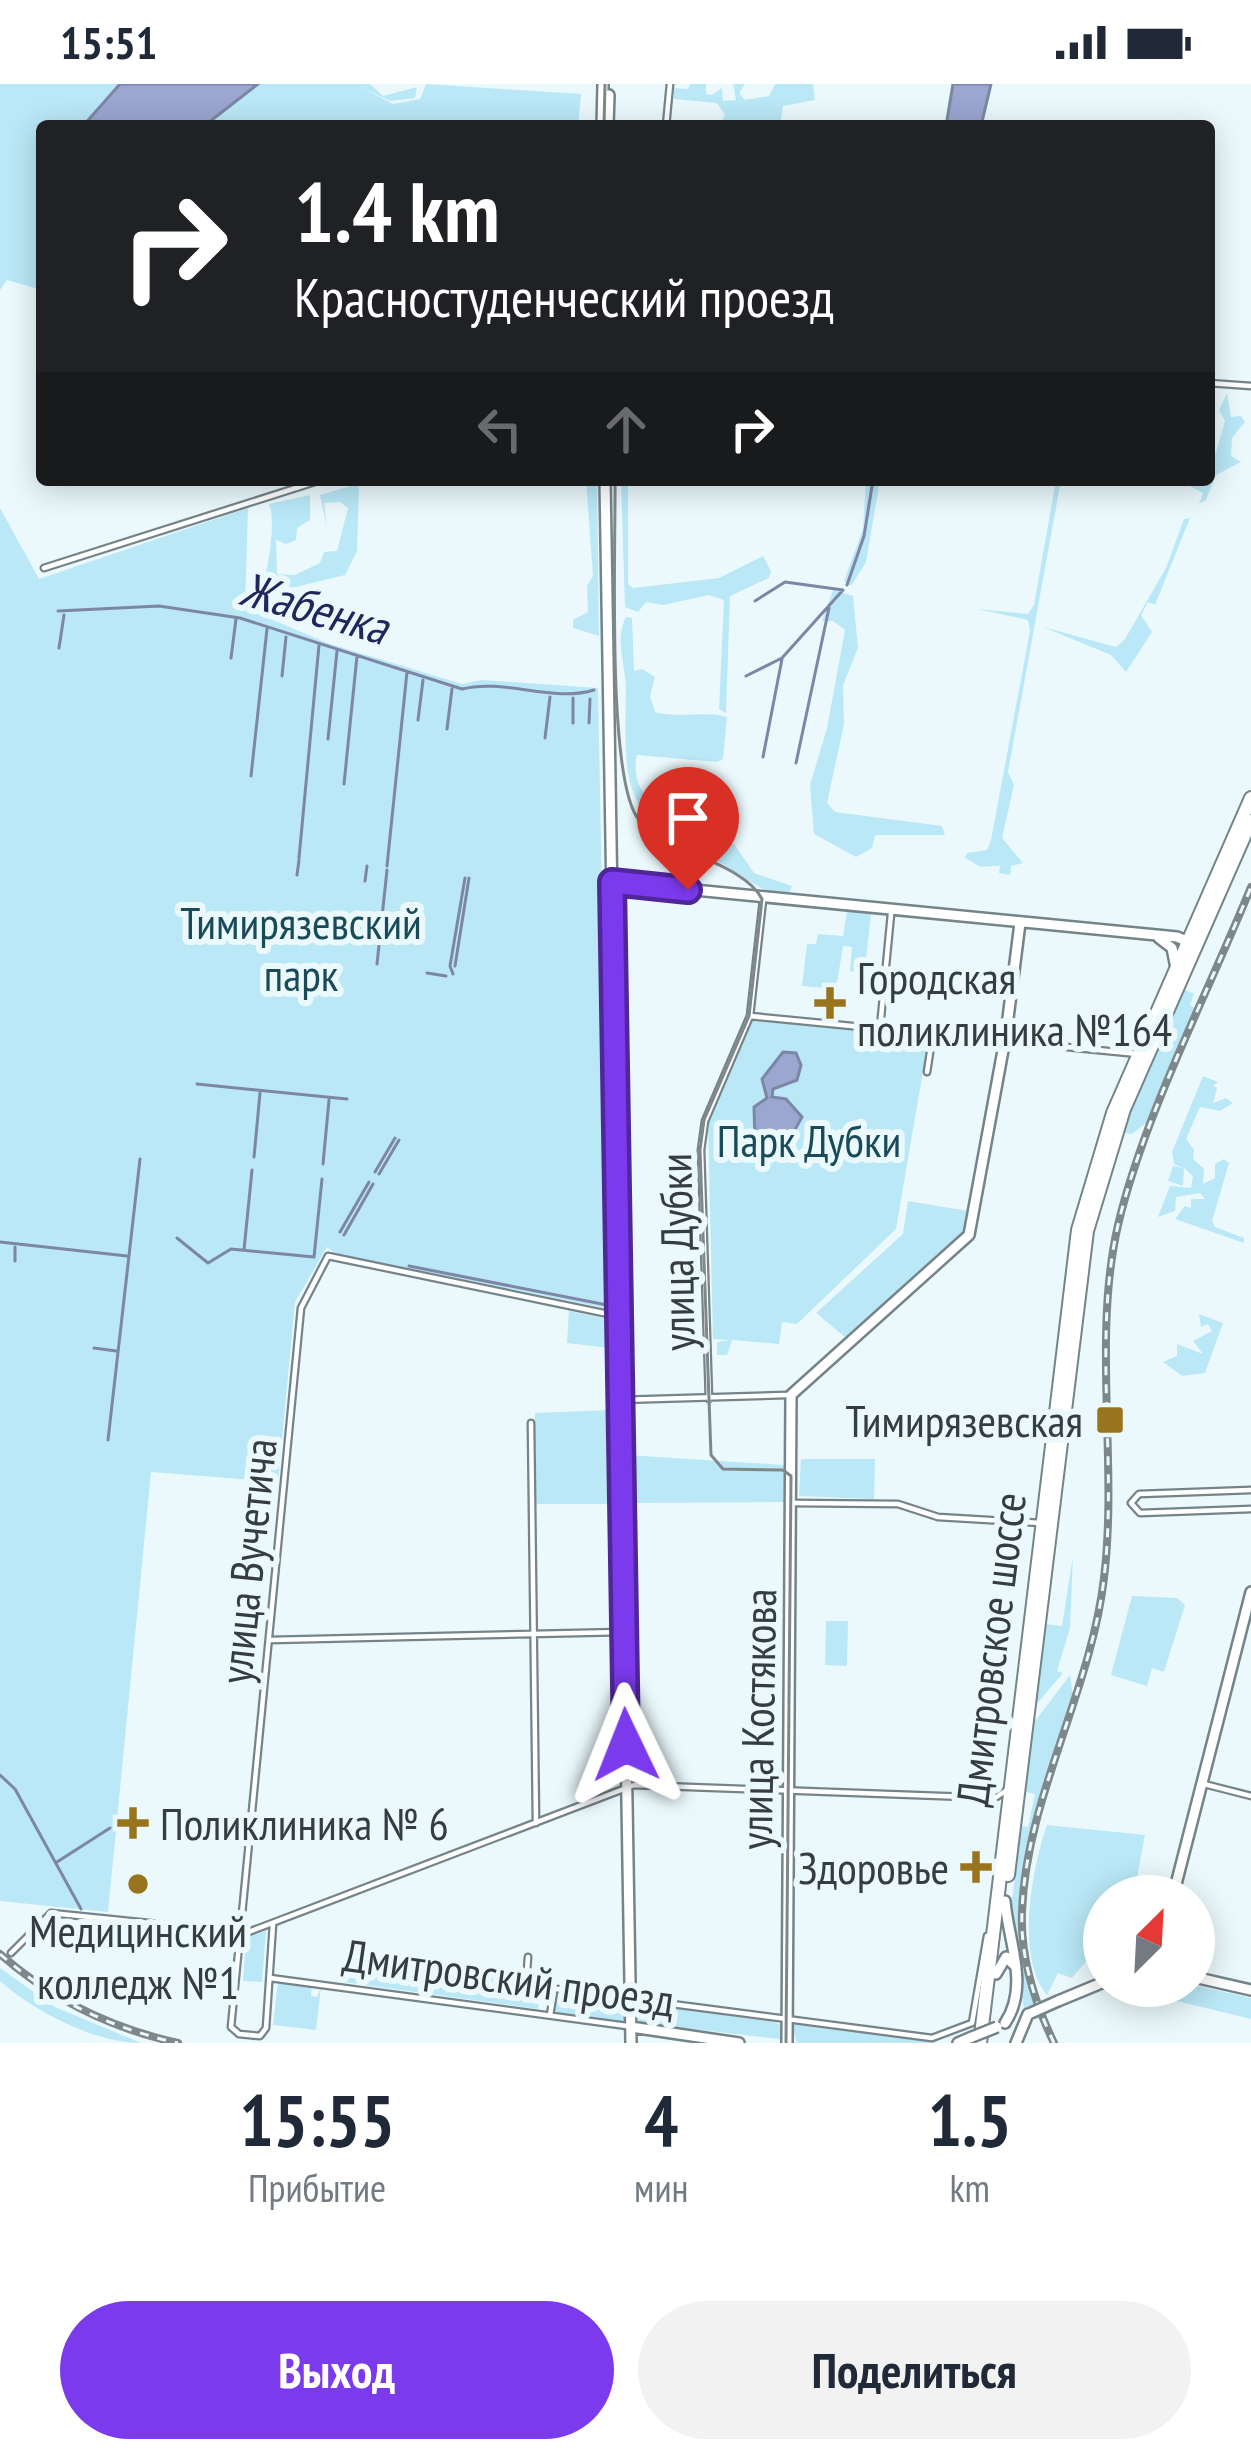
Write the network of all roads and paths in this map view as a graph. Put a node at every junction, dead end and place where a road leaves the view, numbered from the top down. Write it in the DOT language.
graph roads {
  1 [pos="606,84"];
  2 [pos="670,84"];
  3 [pos="605,120"];
  4 [pos="667,120"];
  5 [pos="1215,383"];
  6 [pos="1251,386"];
  7 [pos="302,486"];
  8 [pos="605,486"];
  9 [pos="44,568"];
  10 [pos="1251,798"];
  11 [pos="1251,821"];
  12 [pos="612,882"];
  13 [pos="764,899"];
  14 [pos="891,914"];
  15 [pos="1020,923"];
  16 [pos="1154,935"];
  17 [pos="1191,944"];
  18 [pos="1176,968"];
  19 [pos="750,1016"];
  20 [pos="880,1028"];
  21 [pos="933,1033"];
  22 [pos="1005,1039"];
  23 [pos="1138,1054"];
  24 [pos="926,1072"];
  25 [pos="619,1316"];
  26 [pos="788,1392"];
  27 [pos="709,1399"];
  28 [pos="619,1400"];
  29 [pos="531,1423"];
  30 [pos="1251,1490"];
  31 [pos="792,1503"];
  32 [pos="1251,1512"];
  33 [pos="1041,1523"];
  34 [pos="1251,1592"];
  35 [pos="623,1632"];
  36 [pos="531,1633"];
  37 [pos="269,1640"];
  38 [pos="1200,1783"];
  39 [pos="627,1787"];
  40 [pos="789,1789"];
  41 [pos="1012,1789"];
  42 [pos="1251,1796"];
  43 [pos="995,1798"];
  44 [pos="1007,1812"];
  45 [pos="536,1823"];
  46 [pos="1178,1875"];
  47 [pos="1000,1905"];
  48 [pos="273,1924"];
  49 [pos="241,1934"];
  50 [pos="11,1953"];
  51 [pos="528,1957"];
  52 [pos="1017,1967"];
  53 [pos="996,1974"];
  54 [pos="270,1978"];
  55 [pos="1215,1982"];
  56 [pos="554,1989"];
  57 [pos="1251,1990"];
  58 [pos="1083,1991"];
  59 [pos="1015,1997"];
  60 [pos="631,2000"];
  61 [pos="1029,2013"];
  62 [pos="550,2014"];
  63 [pos="787,2020"];
  64 [pos="631,2027"];
  65 [pos="989,2034"];
  66 [pos="632,2043"];
  67 [pos="739,2043"];
  68 [pos="787,2043"];
  69 [pos="958,2043"];
  70 [pos="1016,2043"];
  1 -- 3 [label="main road"];
  2 -- 4 [label="street"];
  5 -- 6 [label="street"];
  7 -- 9 [label="street"];
  8 -- 12 [label="main road"];
  10 -- 17 [label="main road, Дмитровское шоссе"];
  11 -- 17 [label="main road, Дмитровское шоссе"];
  12 -- 13 [label="main road"];
  12 -- 25 [label="main road"];
  13 -- 15 [label="main road"];
  13 -- 19 [label="street, улица Дубки"];
  14 -- 20 [label="street"];
  15 -- 16 [label="main road"];
  15 -- 22 [label="main road"];
  16 -- 17 [label="main road"];
  16 -- 18 [label="main road"];
  17 -- 18 [label="main road, Дмитровское шоссе"];
  17 -- 41 [label="main road, Дмитровское шоссе"];
  18 -- 23 [label="main road, Дмитровское шоссе"];
  19 -- 20 [label="street"];
  19 -- 27 [label="street, улица Дубки"];
  20 -- 21 [label="street"];
  21 -- 22 [label="street"];
  21 -- 24 [label="street"];
  22 -- 23 [label="street"];
  22 -- 26 [label="main road"];
  23 -- 33 [label="main road, Дмитровское шоссе"];
  25 -- 28 [label="main road"];
  25 -- 37 [label="street, улица Вучетича"];
  26 -- 27 [label="street"];
  26 -- 31 [label="main road, улица Костякова"];
  27 -- 28 [label="street"];
  28 -- 35 [label="main road"];
  29 -- 36 [label="street"];
  30 -- 32 [label="street"];
  31 -- 33 [label="street"];
  31 -- 40 [label="main road, улица Костякова"];
  33 -- 41 [label="main road, Дмитровское шоссе"];
  34 -- 38 [label="main road"];
  35 -- 36 [label="street"];
  35 -- 39 [label="main road"];
  36 -- 37 [label="street"];
  36 -- 45 [label="street"];
  37 -- 49 [label="street, улица Вучетича"];
  38 -- 42 [label="street"];
  38 -- 46 [label="main road"];
  39 -- 40 [label="street"];
  39 -- 45 [label="street"];
  39 -- 60 [label="main road"];
  40 -- 43 [label="street"];
  40 -- 63 [label="main road, улица Костякова"];
  41 -- 43 [label="street"];
  41 -- 44 [label="main road, Дмитровское шоссе"];
  41 -- 47 [label="main road, Дмитровское шоссе"];
  43 -- 44 [label="street"];
  44 -- 47 [label="main road, Дмитровское шоссе"];
  45 -- 48 [label="street"];
  47 -- 52 [label="main road"];
  47 -- 53 [label="main road, Дмитровское шоссе"];
  47 -- 63 [label="street"];
  47 -- 65 [label="main road, Дмитровское шоссе"];
  48 -- 49 [label="street"];
  48 -- 54 [label="street, улица Вучетича"];
  49 -- 50 [label="street"];
  49 -- 54 [label="street, улица Вучетича"];
  51 -- 56 [label="street"];
  52 -- 53 [label="main road"];
  52 -- 59 [label="main road"];
  53 -- 65 [label="main road, Дмитровское шоссе"];
  54 -- 62 [label="street, Дмитровский проезд"];
  55 -- 57 [label="main road"];
  56 -- 60 [label="street"];
  56 -- 62 [label="street"];
  58 -- 61 [label="main road, bridge"];
  59 -- 61 [label="main road"];
  59 -- 65 [label="main road"];
  60 -- 63 [label="street"];
  60 -- 64 [label="main road"];
  61 -- 65 [label="main road"];
  61 -- 70 [label="main road"];
  62 -- 64 [label="street, Дмитровский проезд"];
  63 -- 68 [label="main road, улица Костякова"];
  64 -- 66 [label="main road"];
  64 -- 67 [label="main road, Дмитровский проезд"];
  65 -- 69 [label="main road"];
  65 -- 70 [label="main road"];
}
